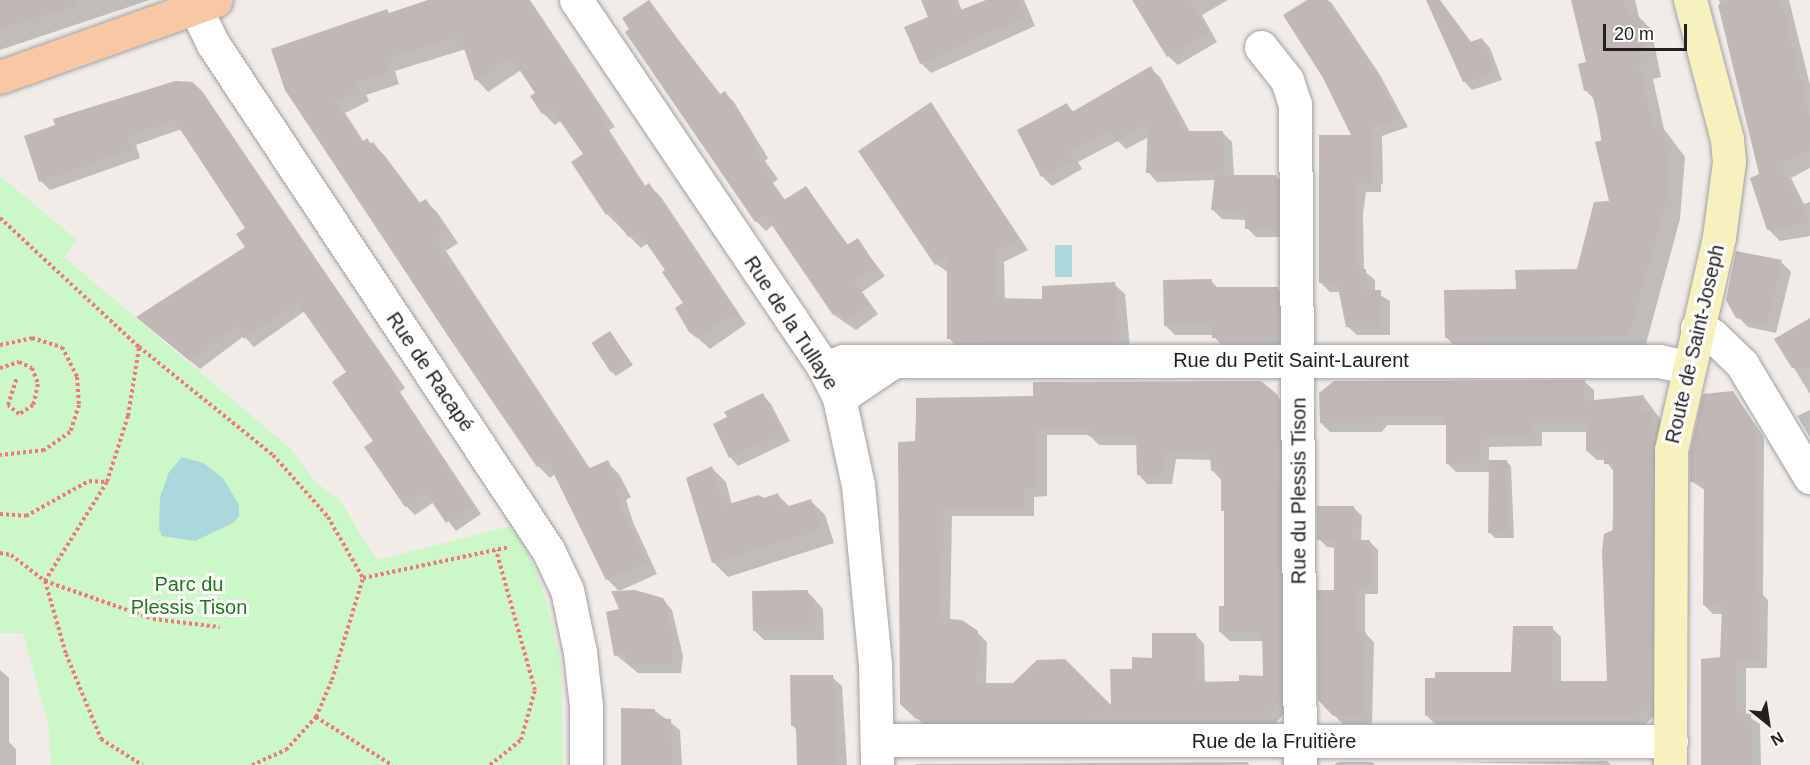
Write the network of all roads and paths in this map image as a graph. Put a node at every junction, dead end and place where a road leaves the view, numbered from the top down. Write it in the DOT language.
graph roads {
  1 [pos="576,0"];
  2 [pos="1690,0"];
  3 [pos="206,3"];
  4 [pos="1261,47"];
  5 [pos="0,77"];
  6 [pos="1,220"];
  7 [pos="1697,328"];
  8 [pos="0,345"];
  9 [pos="139,347"];
  10 [pos="1298,360"];
  11 [pos="894,361"];
  12 [pos="1688,367"];
  13 [pos="0,368"];
  14 [pos="824,369"];
  15 [pos="17,378"];
  16 [pos="839,398"];
  17 [pos="0,455"];
  18 [pos="1810,477"];
  19 [pos="106,482"];
  20 [pos="0,514"];
  21 [pos="540,538"];
  22 [pos="496,550"];
  23 [pos="0,553"];
  24 [pos="363,578"];
  25 [pos="45,580"];
  26 [pos="220,627"];
  27 [pos="316,717"];
  28 [pos="877,753"];
  29 [pos="1300,753"];
  30 [pos="1671,753"];
  31 [pos="142,765"];
  32 [pos="252,765"];
  33 [pos="392,765"];
  34 [pos="490,765"];
  35 [pos="586,765"];
  1 -- 14 [label="street, Rue de la Tullaye"];
  2 -- 7 [label="street, Route de Saint-Joseph"];
  3 -- 5 [label="main road"];
  3 -- 21 [label="street, Rue de Racapé"];
  4 -- 10 [label="street, Rue du Plessis Tison"];
  6 -- 9 [label="path"];
  7 -- 12 [label="street, Route de Saint-Joseph"];
  7 -- 18 [label="street"];
  8 -- 17 [label="path"];
  9 -- 19 [label="path"];
  9 -- 24 [label="path"];
  10 -- 11 [label="street, Rue du Petit Saint-Laurent"];
  10 -- 12 [label="street, Rue du Petit Saint-Laurent"];
  10 -- 29 [label="street, Rue du Plessis Tison"];
  11 -- 14 [label="street, Rue du Petit Saint-Laurent"];
  11 -- 16 [label="street"];
  12 -- 30 [label="street, Route de Saint-Joseph"];
  13 -- 15 [label="path"];
  14 -- 16 [label="street, Rue de la Tullaye"];
  16 -- 28 [label="street, Rue de la Tullaye"];
  19 -- 20 [label="path"];
  19 -- 25 [label="path"];
  21 -- 22 [label="path"];
  21 -- 35 [label="street, Rue de Racapé"];
  22 -- 24 [label="path"];
  22 -- 34 [label="path"];
  23 -- 25 [label="path"];
  24 -- 27 [label="path"];
  25 -- 26 [label="path"];
  25 -- 31 [label="path"];
  27 -- 32 [label="path"];
  27 -- 33 [label="path"];
  28 -- 29 [label="street, Rue de la Fruitière"];
  29 -- 30 [label="street, Rue de la Fruitière"];
}
